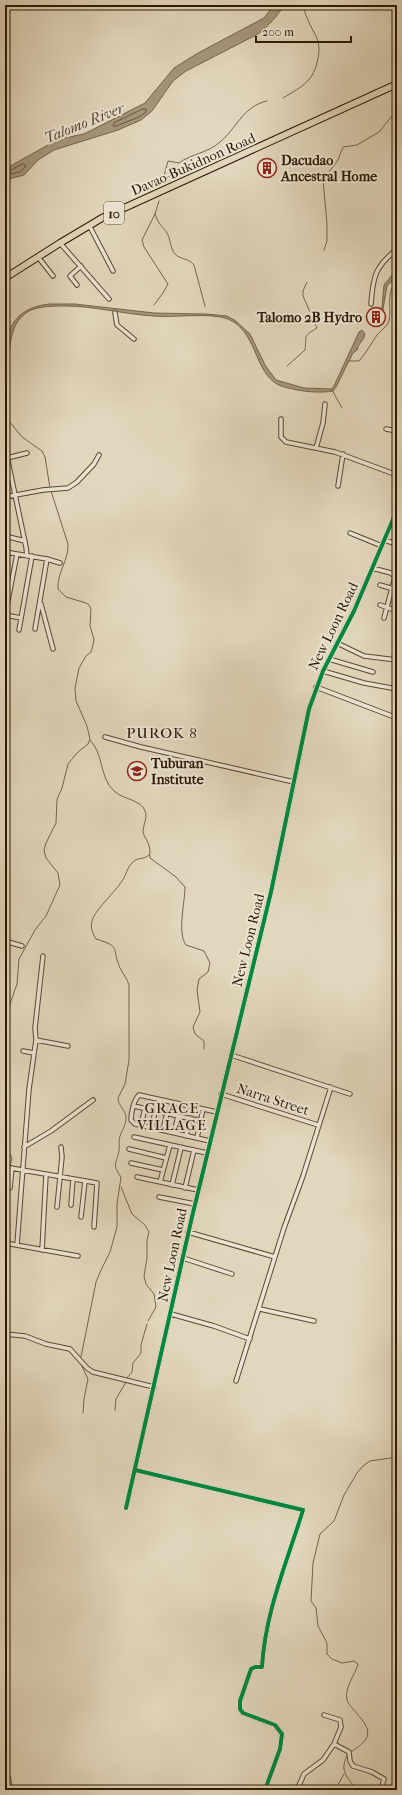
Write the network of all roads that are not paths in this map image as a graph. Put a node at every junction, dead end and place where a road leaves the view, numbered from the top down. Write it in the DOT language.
graph roads {
  1 [pos="397,84"];
  2 [pos="89,225"];
  3 [pos="60,243"];
  4 [pos="397,249"];
  5 [pos="38,257"];
  6 [pos="81,266"];
  7 [pos="113,271"];
  8 [pos="53,276"];
  9 [pos="5,278"];
  10 [pos="77,285"];
  11 [pos="109,299"];
  12 [pos="371,304"];
  13 [pos="114,313"];
  14 [pos="134,339"];
  15 [pos="325,404"];
  16 [pos="281,419"];
  17 [pos="386,429"];
  18 [pos="397,431"];
  19 [pos="5,447"];
  20 [pos="316,448"];
  21 [pos="27,453"];
  22 [pos="343,454"];
  23 [pos="98,455"];
  24 [pos="7,458"];
  25 [pos="397,475"];
  26 [pos="338,486"];
  27 [pos="15,495"];
  28 [pos="5,496"];
  29 [pos="397,510"];
  30 [pos="5,530"];
  31 [pos="350,533"];
  32 [pos="6,536"];
  33 [pos="384,540"];
  34 [pos="25,541"];
  35 [pos="397,544"];
  36 [pos="382,546"];
  37 [pos="6,553"];
  38 [pos="17,554"];
  39 [pos="27,556"];
  40 [pos="32,556"];
  41 [pos="48,559"];
  42 [pos="60,563"];
  43 [pos="372,568"];
  44 [pos="380,585"];
  45 [pos="392,588"];
  46 [pos="397,590"];
  47 [pos="41,602"];
  48 [pos="380,606"];
  49 [pos="386,608"];
  50 [pos="397,611"];
  51 [pos="5,615"];
  52 [pos="21,618"];
  53 [pos="384,618"];
  54 [pos="19,630"];
  55 [pos="35,630"];
  56 [pos="337,643"];
  57 [pos="53,649"];
  58 [pos="329,659"];
  59 [pos="397,660"];
  60 [pos="323,671"];
  61 [pos="373,672"];
  62 [pos="316,688"];
  63 [pos="397,689"];
  64 [pos="397,718"];
  65 [pos="105,737"];
  66 [pos="294,782"];
  67 [pos="5,941"];
  68 [pos="22,946"];
  69 [pos="43,956"];
  70 [pos="36,1040"];
  71 [pos="68,1046"];
  72 [pos="23,1051"];
  73 [pos="34,1053"];
  74 [pos="231,1055"];
  75 [pos="331,1087"];
  76 [pos="221,1094"];
  77 [pos="350,1094"];
  78 [pos="93,1100"];
  79 [pos="134,1106"];
  80 [pos="145,1108"];
  81 [pos="203,1109"];
  82 [pos="155,1111"];
  83 [pos="217,1112"];
  84 [pos="167,1113"];
  85 [pos="178,1116"];
  86 [pos="190,1118"];
  87 [pos="201,1121"];
  88 [pos="142,1125"];
  89 [pos="318,1125"];
  90 [pos="152,1128"];
  91 [pos="163,1130"];
  92 [pos="174,1133"];
  93 [pos="186,1136"];
  94 [pos="134,1137"];
  95 [pos="197,1138"];
  96 [pos="210,1141"];
  97 [pos="170,1145"];
  98 [pos="24,1147"];
  99 [pos="61,1147"];
  100 [pos="181,1148"];
  101 [pos="129,1149"];
  102 [pos="194,1150"];
  103 [pos="207,1154"];
  104 [pos="166,1158"];
  105 [pos="131,1163"];
  106 [pos="5,1167"];
  107 [pos="12,1168"];
  108 [pos="23,1170"];
  109 [pos="163,1170"];
  110 [pos="46,1175"];
  111 [pos="60,1177"];
  112 [pos="137,1177"];
  113 [pos="73,1179"];
  114 [pos="85,1181"];
  115 [pos="160,1182"];
  116 [pos="172,1185"];
  117 [pos="10,1188"];
  118 [pos="185,1188"];
  119 [pos="198,1190"];
  120 [pos="158,1196"];
  121 [pos="195,1204"];
  122 [pos="71,1205"];
  123 [pos="57,1207"];
  124 [pos="82,1217"];
  125 [pos="94,1227"];
  126 [pos="188,1232"];
  127 [pos="5,1243"];
  128 [pos="17,1245"];
  129 [pos="42,1250"];
  130 [pos="78,1256"];
  131 [pos="275,1257"];
  132 [pos="183,1258"];
  133 [pos="232,1274"];
  134 [pos="260,1309"];
  135 [pos="170,1314"];
  136 [pos="314,1321"];
  137 [pos="5,1334"];
  138 [pos="250,1339"];
  139 [pos="236,1380"];
  140 [pos="154,1387"];
  141 [pos="135,1470"];
  142 [pos="126,1508"];
  143 [pos="324,1716"];
  144 [pos="334,1744"];
  145 [pos="265,1790"];
  146 [pos="297,1790"];
  147 [pos="381,1790"];
  1 -- 2 [label="highway, Davao-Bukidnon Road / 10"];
  2 -- 3 [label="highway, Davao-Bukidnon Road / 10"];
  2 -- 7 [label="street"];
  3 -- 5 [label="highway, Davao-Bukidnon Road / 10"];
  3 -- 6 [label="street"];
  4 -- 12 [label="street"];
  5 -- 8 [label="street"];
  5 -- 9 [label="highway, Davao-Bukidnon Road / 10"];
  6 -- 10 [label="street"];
  6 -- 11 [label="street"];
  13 -- 14 [label="street"];
  15 -- 20 [label="street"];
  16 -- 20 [label="street"];
  17 -- 18 [label="street"];
  19 -- 24 [label="street"];
  20 -- 22 [label="street"];
  21 -- 24 [label="street"];
  22 -- 25 [label="street"];
  22 -- 26 [label="street"];
  23 -- 27 [label="street"];
  24 -- 27 [label="street"];
  27 -- 28 [label="street"];
  27 -- 34 [label="street"];
  29 -- 33 [label="street, New Loon Road"];
  30 -- 32 [label="street"];
  31 -- 36 [label="street"];
  32 -- 34 [label="street"];
  33 -- 35 [label="street"];
  33 -- 36 [label="street, New Loon Road"];
  34 -- 39 [label="street"];
  36 -- 43 [label="street, New Loon Road"];
  37 -- 38 [label="street"];
  38 -- 39 [label="street"];
  38 -- 51 [label="street"];
  39 -- 40 [label="street"];
  40 -- 41 [label="street"];
  40 -- 52 [label="street"];
  41 -- 42 [label="street"];
  41 -- 47 [label="street"];
  43 -- 45 [label="street"];
  43 -- 56 [label="street, New Loon Road"];
  44 -- 45 [label="street"];
  45 -- 46 [label="street"];
  45 -- 49 [label="street"];
  47 -- 55 [label="street"];
  47 -- 57 [label="street"];
  48 -- 49 [label="street"];
  49 -- 50 [label="street"];
  49 -- 53 [label="street"];
  51 -- 52 [label="street"];
  52 -- 54 [label="street"];
  56 -- 58 [label="street, New Loon Road"];
  56 -- 59 [label="street"];
  58 -- 60 [label="street, New Loon Road"];
  58 -- 61 [label="street"];
  60 -- 62 [label="street, New Loon Road"];
  60 -- 63 [label="street"];
  62 -- 64 [label="street"];
  62 -- 66 [label="street, New Loon Road"];
  65 -- 66 [label="street"];
  66 -- 74 [label="street, New Loon Road"];
  67 -- 68 [label="street"];
  69 -- 70 [label="street"];
  70 -- 71 [label="street"];
  70 -- 73 [label="street"];
  72 -- 73 [label="street"];
  73 -- 98 [label="street"];
  74 -- 75 [label="street"];
  74 -- 76 [label="street, New Loon Road"];
  75 -- 77 [label="street"];
  75 -- 89 [label="street"];
  76 -- 83 [label="street, New Loon Road"];
  76 -- 89 [label="street, Narra Street"];
  78 -- 98 [label="street"];
  79 -- 80 [label="street"];
  79 -- 81 [label="street"];
  79 -- 88 [label="street"];
  80 -- 82 [label="street"];
  80 -- 88 [label="street"];
  81 -- 83 [label="street"];
  81 -- 87 [label="street"];
  82 -- 84 [label="street"];
  82 -- 90 [label="street"];
  83 -- 96 [label="street, New Loon Road"];
  84 -- 85 [label="street"];
  84 -- 91 [label="street"];
  85 -- 86 [label="street"];
  85 -- 92 [label="street"];
  86 -- 87 [label="street"];
  86 -- 93 [label="street"];
  87 -- 95 [label="street"];
  88 -- 90 [label="street"];
  89 -- 131 [label="street"];
  90 -- 91 [label="street"];
  91 -- 92 [label="street"];
  92 -- 93 [label="street"];
  93 -- 95 [label="street"];
  94 -- 97 [label="street"];
  95 -- 96 [label="street"];
  96 -- 103 [label="street, New Loon Road"];
  97 -- 100 [label="street"];
  97 -- 104 [label="street"];
  98 -- 108 [label="street"];
  99 -- 111 [label="street"];
  100 -- 102 [label="street"];
  100 -- 116 [label="street"];
  101 -- 104 [label="street"];
  102 -- 103 [label="street"];
  102 -- 118 [label="street"];
  103 -- 119 [label="street, New Loon Road"];
  104 -- 109 [label="street"];
  105 -- 109 [label="street"];
  106 -- 107 [label="street"];
  107 -- 108 [label="street"];
  107 -- 117 [label="street"];
  108 -- 110 [label="street"];
  108 -- 128 [label="street"];
  109 -- 115 [label="street"];
  110 -- 111 [label="street"];
  110 -- 129 [label="street"];
  111 -- 113 [label="street"];
  111 -- 123 [label="street"];
  112 -- 115 [label="street"];
  113 -- 114 [label="street"];
  113 -- 122 [label="street"];
  114 -- 124 [label="street"];
  114 -- 125 [label="street"];
  115 -- 116 [label="street"];
  116 -- 118 [label="street"];
  118 -- 119 [label="street"];
  119 -- 121 [label="street, New Loon Road"];
  120 -- 121 [label="street"];
  121 -- 126 [label="street, New Loon Road"];
  126 -- 131 [label="street"];
  126 -- 132 [label="street, New Loon Road"];
  127 -- 128 [label="street"];
  128 -- 129 [label="street"];
  129 -- 130 [label="street"];
  131 -- 134 [label="street"];
  132 -- 133 [label="street"];
  132 -- 135 [label="street, New Loon Road"];
  134 -- 136 [label="street"];
  134 -- 138 [label="street"];
  135 -- 138 [label="street"];
  135 -- 140 [label="street, New Loon Road"];
  137 -- 140 [label="street"];
  138 -- 139 [label="street"];
  140 -- 141 [label="street, New Loon Road"];
  141 -- 142 [label="street, New Loon Road"];
  141 -- 145 [label="street"];
  143 -- 144 [label="street"];
  144 -- 146 [label="street"];
  144 -- 147 [label="street"];
}
